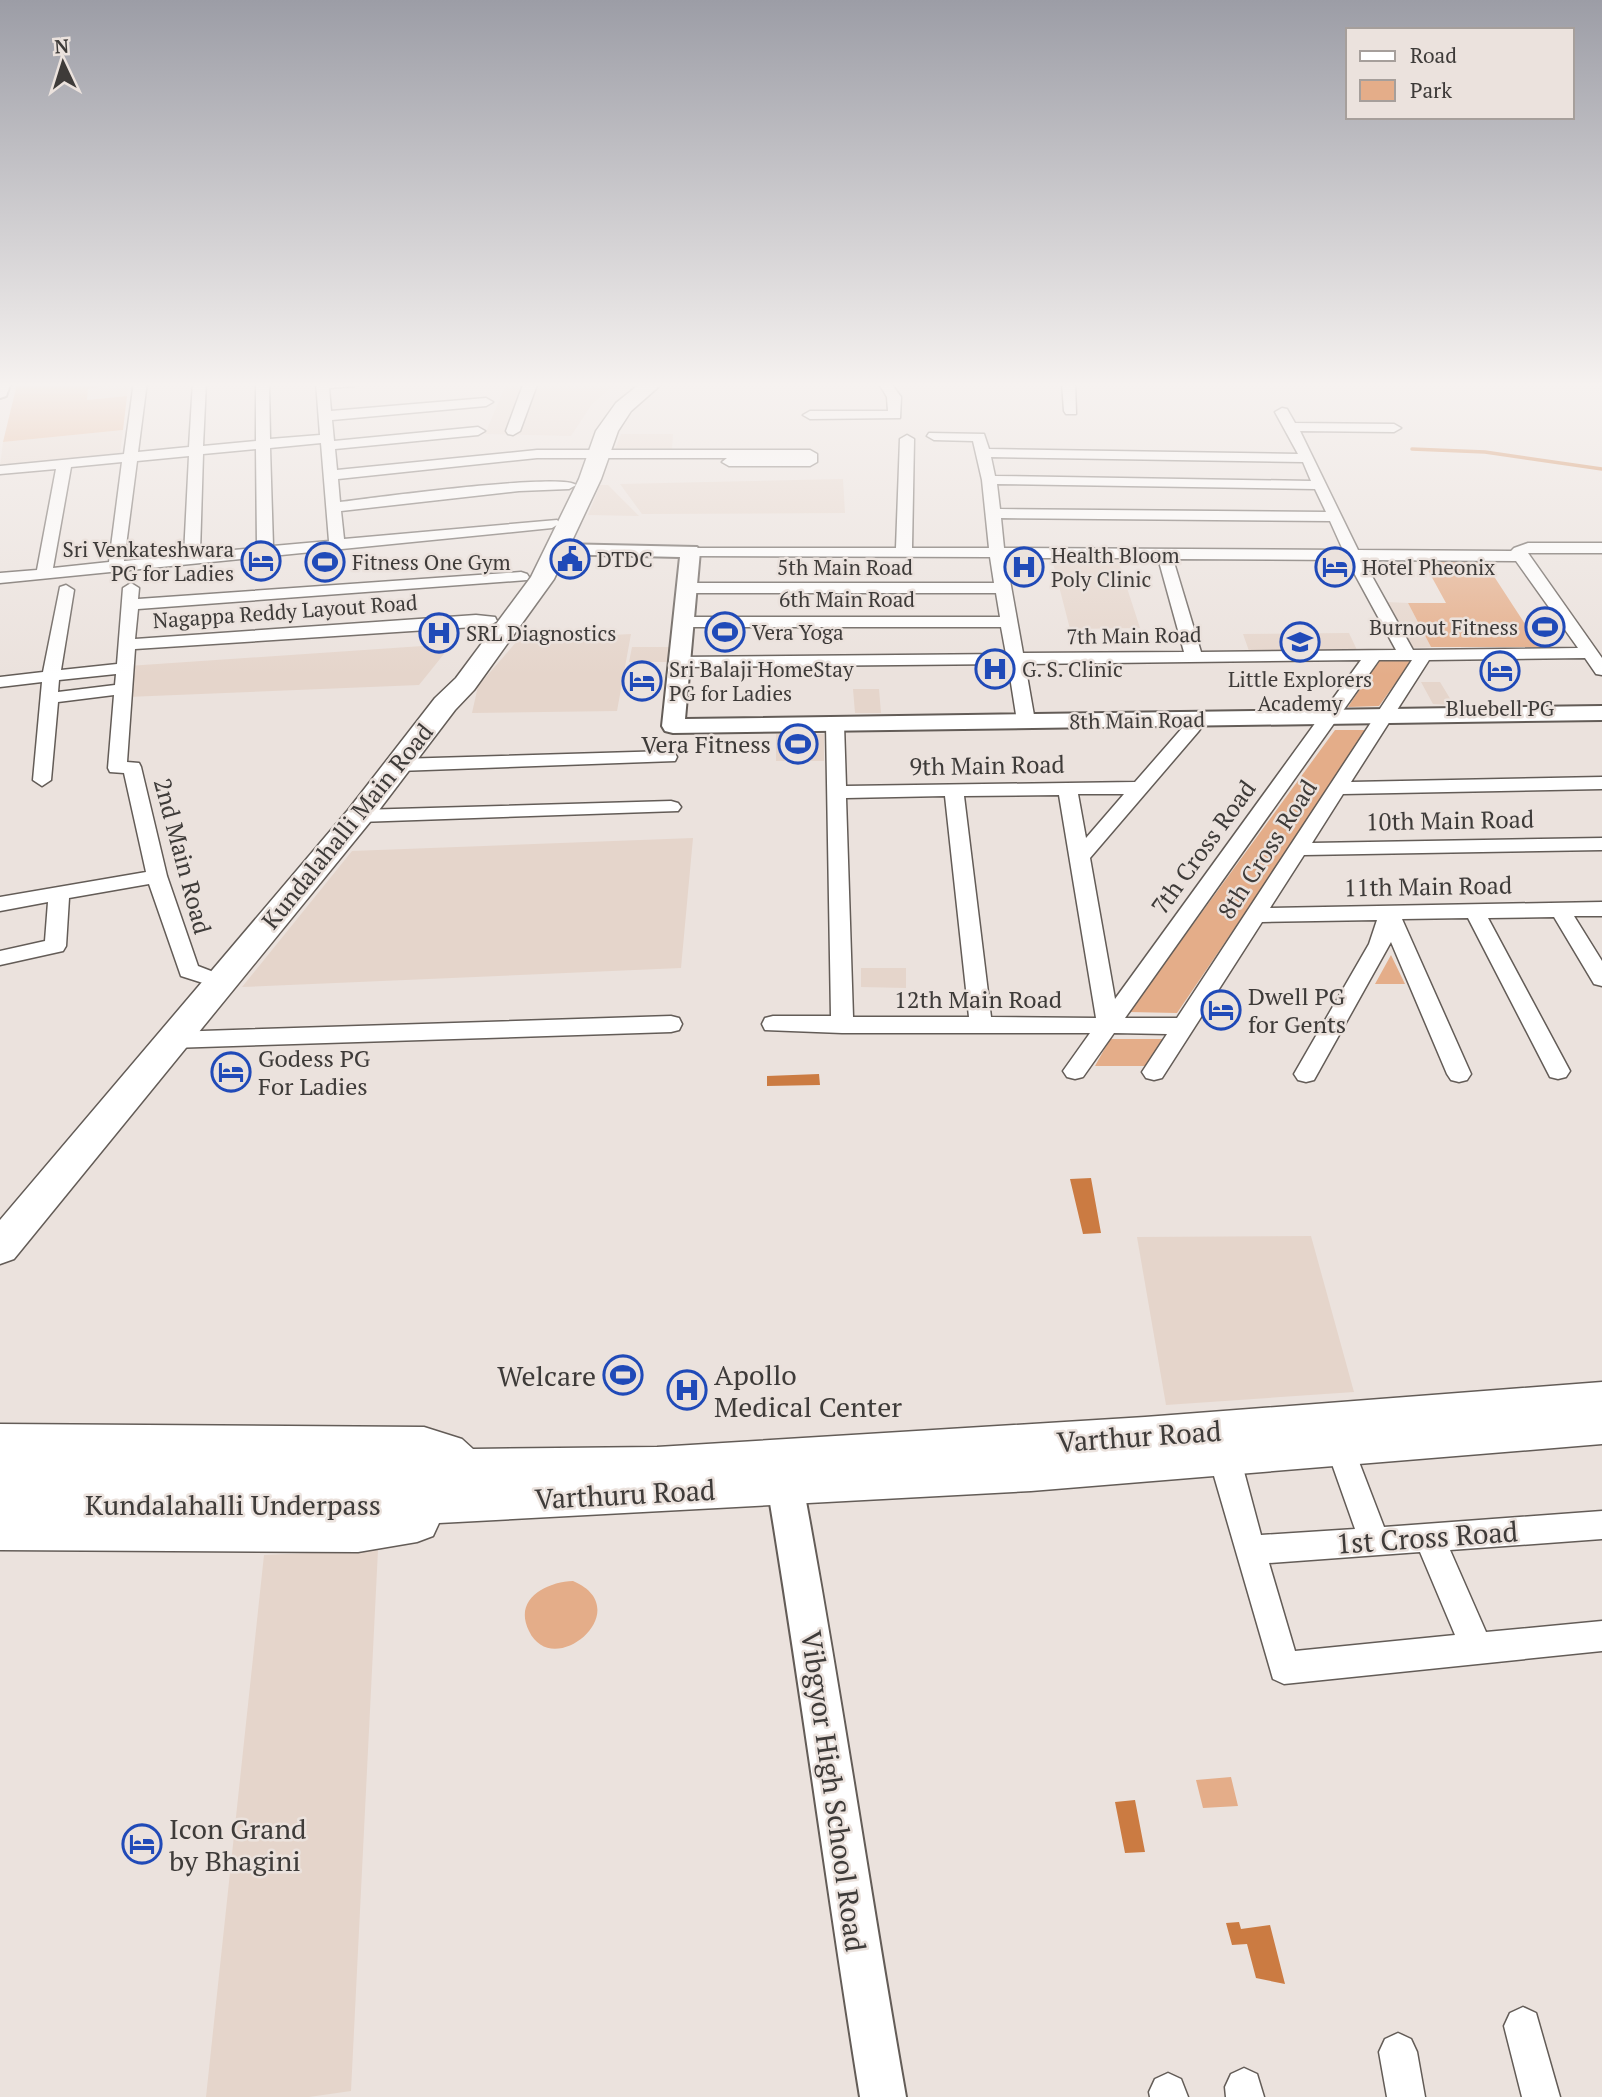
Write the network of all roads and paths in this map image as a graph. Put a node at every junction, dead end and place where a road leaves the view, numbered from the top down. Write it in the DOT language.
graph roads {
  1 [pos="61,480"];
  2 [pos="127,480"];
  3 [pos="195,480"];
  4 [pos="264,480"];
  5 [pos="331,480"];
  6 [pos="480,480"];
  7 [pos="524,480"];
  8 [pos="554,480"];
  9 [pos="572,480"];
  10 [pos="589,480"];
  11 [pos="906,480"];
  12 [pos="989,480"];
  13 [pos="1318,480"];
  14 [pos="569,485"];
  15 [pos="1320,485"];
  16 [pos="334,507"];
  17 [pos="992,513"];
  18 [pos="1334,517"];
  19 [pos="500,527"];
  20 [pos="555,536"];
  21 [pos="492,544"];
  22 [pos="337,545"];
  23 [pos="1602,548"];
  24 [pos="265,551"];
  25 [pos="690,551"];
  26 [pos="904,552"];
  27 [pos="997,553"];
  28 [pos="1164,554"];
  29 [pos="1353,556"];
  30 [pos="1521,556"];
  31 [pos="192,558"];
  32 [pos="116,566"];
  33 [pos="44,574"];
  34 [pos="521,577"];
  35 [pos="0,578"];
  36 [pos="687,588"];
  37 [pos="1003,588"];
  38 [pos="66,590"];
  39 [pos="489,621"];
  40 [pos="684,622"];
  41 [pos="1010,622"];
  42 [pos="125,645"];
  43 [pos="1589,653"];
  44 [pos="1374,655"];
  45 [pos="1416,655"];
  46 [pos="1194,657"];
  47 [pos="1015,658"];
  48 [pos="679,662"];
  49 [pos="123,668"];
  50 [pos="1602,670"];
  51 [pos="51,676"];
  52 [pos="0,682"];
  53 [pos="121,689"];
  54 [pos="50,698"];
  55 [pos="1602,713"];
  56 [pos="1385,716"];
  57 [pos="1329,717"];
  58 [pos="1190,719"];
  59 [pos="1026,721"];
  60 [pos="835,724"];
  61 [pos="668,757"];
  62 [pos="398,765"];
  63 [pos="42,780"];
  64 [pos="1602,783"];
  65 [pos="1139,788"];
  66 [pos="1338,788"];
  67 [pos="1068,789"];
  68 [pos="954,790"];
  69 [pos="836,792"];
  70 [pos="671,807"];
  71 [pos="359,816"];
  72 [pos="1602,844"];
  73 [pos="1298,849"];
  74 [pos="1080,857"];
  75 [pos="156,876"];
  76 [pos="59,892"];
  77 [pos="0,904"];
  78 [pos="1602,909"];
  79 [pos="1560,910"];
  80 [pos="1475,912"];
  81 [pos="1389,913"];
  82 [pos="1255,915"];
  83 [pos="0,958"];
  84 [pos="203,976"];
  85 [pos="1602,979"];
  86 [pos="671,1024"];
  87 [pos="773,1024"];
  88 [pos="842,1025"];
  89 [pos="981,1025"];
  90 [pos="1108,1025"];
  91 [pos="1184,1026"];
  92 [pos="171,1040"];
  93 [pos="1075,1071"];
  94 [pos="1558,1071"];
  95 [pos="1154,1072"];
  96 [pos="1306,1074"];
  97 [pos="1459,1074"];
  98 [pos="0,1214"];
  99 [pos="0,1248"];
  100 [pos="1602,1401"];
  101 [pos="1602,1425"];
  102 [pos="0,1443"];
  103 [pos="1217,1449"];
  104 [pos="1341,1450"];
  105 [pos="676,1466"];
  106 [pos="0,1475"];
  107 [pos="785,1485"];
  108 [pos="465,1486"];
  109 [pos="0,1504"];
  110 [pos="1602,1525"];
  111 [pos="0,1530"];
  112 [pos="1429,1537"];
  113 [pos="1374,1541"];
  114 [pos="1252,1550"];
  115 [pos="1602,1636"];
  116 [pos="1477,1649"];
  117 [pos="1523,2026"];
  118 [pos="1398,2052"];
  119 [pos="883,2097"];
  120 [pos="1406,2097"];
  121 [pos="1541,2097"];
  1 -- 33 [label="street"];
  2 -- 32 [label="street"];
  3 -- 31 [label="street"];
  4 -- 24 [label="street"];
  5 -- 16 [label="street"];
  6 -- 16 [label="street"];
  7 -- 19 [label="street"];
  8 -- 14 [label="street"];
  9 -- 14 [label="main road, Kundalahalli Main Road"];
  10 -- 20 [label="main road, Kundalahalli Main Road"];
  11 -- 26 [label="street"];
  12 -- 15 [label="street"];
  12 -- 17 [label="street"];
  13 -- 15 [label="street"];
  14 -- 20 [label="main road, Kundalahalli Main Road"];
  15 -- 18 [label="street"];
  16 -- 22 [label="street"];
  17 -- 18 [label="street"];
  17 -- 27 [label="street"];
  18 -- 29 [label="street"];
  19 -- 20 [label="street"];
  19 -- 21 [label="street"];
  19 -- 22 [label="street"];
  20 -- 25 [label="street"];
  20 -- 34 [label="main road, Kundalahalli Main Road"];
  20 -- 62 [label="main road, Kundalahalli Main Road"];
  22 -- 24 [label="street"];
  23 -- 30 [label="street"];
  24 -- 31 [label="street"];
  25 -- 26 [label="street"];
  25 -- 36 [label="street"];
  26 -- 27 [label="street"];
  27 -- 28 [label="street"];
  27 -- 37 [label="street"];
  28 -- 29 [label="street"];
  28 -- 46 [label="street"];
  29 -- 30 [label="street"];
  29 -- 45 [label="street"];
  30 -- 43 [label="street"];
  31 -- 32 [label="street"];
  32 -- 33 [label="street"];
  33 -- 35 [label="street"];
  34 -- 39 [label="main road, Kundalahalli Main Road"];
  34 -- 42 [label="street, 2nd Main Road"];
  36 -- 37 [label="street, 5th Main Road"];
  36 -- 40 [label="street"];
  37 -- 41 [label="street"];
  38 -- 51 [label="street"];
  39 -- 42 [label="street, Nagappa Reddy Layout Road"];
  39 -- 84 [label="main road, Kundalahalli Main Road"];
  40 -- 41 [label="street, 6th Main Road"];
  40 -- 48 [label="street"];
  41 -- 47 [label="street"];
  42 -- 49 [label="street, 2nd Main Road"];
  43 -- 45 [label="street, 7th Main Road"];
  43 -- 50 [label="street"];
  44 -- 45 [label="street, 7th Main Road"];
  44 -- 46 [label="street, 7th Main Road"];
  44 -- 57 [label="street, 7th Cross Road"];
  45 -- 56 [label="street, 8th Cross Road"];
  46 -- 47 [label="street, 7th Main Road"];
  47 -- 48 [label="street, 7th Main Road"];
  47 -- 59 [label="street"];
  48 -- 60 [label="street, 8th Main Road"];
  49 -- 51 [label="street"];
  49 -- 53 [label="street, 2nd Main Road"];
  51 -- 52 [label="street"];
  51 -- 54 [label="street"];
  53 -- 54 [label="street"];
  53 -- 75 [label="street, 2nd Main Road"];
  54 -- 63 [label="street"];
  55 -- 56 [label="street, 8th Main Road"];
  56 -- 57 [label="street, 8th Main Road"];
  56 -- 66 [label="street, 8th Cross Road"];
  57 -- 58 [label="street, 8th Main Road"];
  57 -- 90 [label="street, 7th Cross Road"];
  58 -- 59 [label="street, 8th Main Road"];
  58 -- 65 [label="street"];
  59 -- 60 [label="street, 8th Main Road"];
  60 -- 69 [label="street"];
  61 -- 62 [label="street"];
  62 -- 71 [label="main road, Kundalahalli Main Road"];
  64 -- 66 [label="street"];
  65 -- 67 [label="street, 9th Main Road"];
  65 -- 74 [label="street"];
  66 -- 73 [label="street, 8th Cross Road"];
  67 -- 68 [label="street, 9th Main Road"];
  67 -- 74 [label="street"];
  68 -- 69 [label="street, 9th Main Road"];
  68 -- 89 [label="street"];
  69 -- 88 [label="street"];
  70 -- 71 [label="street"];
  71 -- 92 [label="main road, Kundalahalli Main Road"];
  72 -- 73 [label="street, 10th Main Road"];
  73 -- 82 [label="street, 8th Cross Road"];
  74 -- 90 [label="street"];
  75 -- 76 [label="street"];
  75 -- 84 [label="street, 2nd Main Road"];
  76 -- 77 [label="street"];
  76 -- 83 [label="street"];
  78 -- 79 [label="street, 11th Main Road"];
  79 -- 80 [label="street, 11th Main Road"];
  79 -- 85 [label="street"];
  80 -- 81 [label="street, 11th Main Road"];
  80 -- 94 [label="street"];
  81 -- 82 [label="street, 11th Main Road"];
  81 -- 96 [label="street"];
  81 -- 97 [label="street"];
  82 -- 91 [label="street, 8th Cross Road"];
  84 -- 98 [label="main road, Kundalahalli Main Road"];
  86 -- 92 [label="street"];
  87 -- 88 [label="street, 12th Main Road"];
  88 -- 89 [label="street, 12th Main Road"];
  89 -- 90 [label="street, 12th Main Road"];
  90 -- 91 [label="street, 12th Main Road"];
  90 -- 93 [label="street, 7th Cross Road"];
  91 -- 95 [label="street, 8th Cross Road"];
  92 -- 99 [label="main road, Kundalahalli Main Road"];
  100 -- 103 [label="main road, Varthur Road"];
  101 -- 104 [label="main road, Varthur Road"];
  102 -- 108 [label="main road"];
  103 -- 104 [label="main road, Varthur Road"];
  103 -- 105 [label="main road, Varthur Road"];
  103 -- 107 [label="main road, Varthur Road"];
  103 -- 114 [label="street"];
  104 -- 113 [label="street"];
  105 -- 108 [label="main road, Varthuru Road"];
  106 -- 108 [label="main road, Kundalahalli Underpass"];
  107 -- 108 [label="main road, Varthuru Road"];
  107 -- 119 [label="street, Vibgyor High School Road"];
  108 -- 109 [label="main road, Kundalahalli Underpass"];
  108 -- 111 [label="main road"];
  110 -- 112 [label="street, 1st Cross Road"];
  112 -- 113 [label="street, 1st Cross Road"];
  112 -- 116 [label="street"];
  113 -- 114 [label="street, 1st Cross Road"];
  114 -- 116 [label="street"];
  115 -- 116 [label="street"];
  117 -- 121 [label="street"];
  118 -- 120 [label="street"];
}
